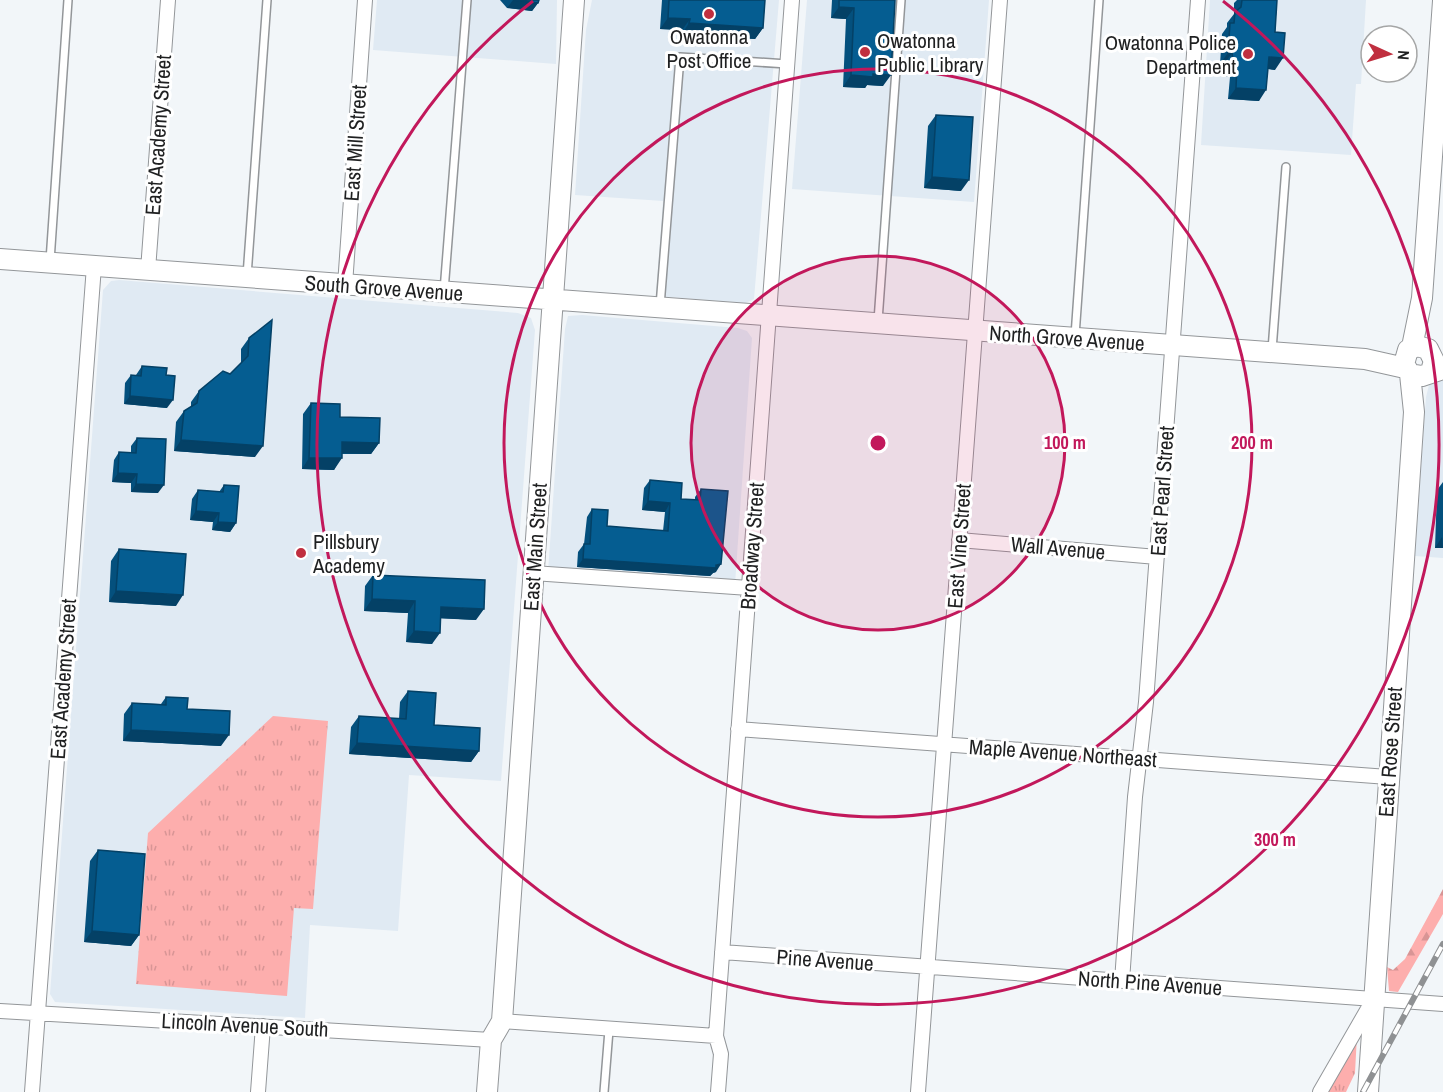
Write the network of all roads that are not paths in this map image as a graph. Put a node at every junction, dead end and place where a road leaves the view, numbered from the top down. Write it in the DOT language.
graph roads {
  1 [pos="68,0"];
  2 [pos="168,0"];
  3 [pos="267,0"];
  4 [pos="365,0"];
  5 [pos="467,0"];
  6 [pos="574,0"];
  7 [pos="792,0"];
  8 [pos="901,0"];
  9 [pos="1000,0"];
  10 [pos="1099,0"];
  11 [pos="1198,0"];
  12 [pos="1443,1"];
  13 [pos="787,64"];
  14 [pos="1286,167"];
  15 [pos="0,259"];
  16 [pos="50,263"];
  17 [pos="94,266"];
  18 [pos="148,270"];
  19 [pos="247,278"];
  20 [pos="345,285"];
  21 [pos="444,292"];
  22 [pos="552,301"];
  23 [pos="660,308"];
  24 [pos="768,316"];
  25 [pos="878,324"];
  26 [pos="975,331"];
  27 [pos="1075,338"];
  28 [pos="1173,345"];
  29 [pos="1272,352"];
  30 [pos="1424,362"];
  31 [pos="959,540"];
  32 [pos="1157,557"];
  33 [pos="533,573"];
  34 [pos="749,588"];
  35 [pos="738,729"];
  36 [pos="944,744"];
  37 [pos="1140,759"];
  38 [pos="1388,777"];
  39 [pos="722,952"];
  40 [pos="927,968"];
  41 [pos="1122,981"];
  42 [pos="1373,1000"];
  43 [pos="1443,1004"];
  44 [pos="0,1011"];
  45 [pos="38,1013"];
  46 [pos="502,1021"];
  47 [pos="263,1026"];
  48 [pos="609,1030"];
  49 [pos="716,1036"];
  50 [pos="491,1040"];
  51 [pos="32,1092"];
  52 [pos="258,1092"];
  53 [pos="487,1092"];
  54 [pos="604,1092"];
  55 [pos="718,1092"];
  56 [pos="918,1092"];
  57 [pos="1320,1092"];
  58 [pos="1368,1092"];
  1 -- 16 [label="lane"];
  2 -- 18 [label="street, East Academy Street"];
  3 -- 19 [label="lane"];
  4 -- 20 [label="street, East Mill Street"];
  5 -- 21 [label="lane"];
  6 -- 22 [label="main road, East Main Street"];
  7 -- 13 [label="street, Broadway Street"];
  8 -- 25 [label="lane"];
  9 -- 26 [label="street, East Vine Street"];
  10 -- 27 [label="lane"];
  11 -- 28 [label="street, East Pearl Street"];
  12 -- 30 [label="main road, East Rose Street"];
  13 -- 23 [label="lane"];
  13 -- 24 [label="street, Broadway Street"];
  14 -- 29 [label="lane"];
  15 -- 16 [label="main road, South Grove Avenue"];
  16 -- 17 [label="main road, South Grove Avenue"];
  17 -- 18 [label="main road, South Grove Avenue"];
  17 -- 45 [label="street, East Academy Street"];
  18 -- 19 [label="main road, South Grove Avenue"];
  19 -- 20 [label="main road, South Grove Avenue"];
  20 -- 21 [label="main road, South Grove Avenue"];
  21 -- 22 [label="main road, South Grove Avenue"];
  22 -- 23 [label="main road, South Grove Avenue"];
  22 -- 33 [label="main road, East Main Street"];
  23 -- 24 [label="main road, South Grove Avenue"];
  24 -- 25 [label="main road, North Grove Avenue"];
  24 -- 34 [label="street, Broadway Street"];
  25 -- 26 [label="main road, North Grove Avenue"];
  26 -- 27 [label="main road, North Grove Avenue"];
  26 -- 31 [label="street, East Vine Street"];
  27 -- 28 [label="main road, North Grove Avenue"];
  28 -- 29 [label="main road, North Grove Avenue"];
  28 -- 32 [label="street, East Pearl Street"];
  29 -- 30 [label="main road, North Grove Avenue"];
  30 -- 38 [label="main road, East Rose Street"];
  31 -- 32 [label="street, Wall Avenue"];
  31 -- 36 [label="street, East Vine Street"];
  32 -- 37 [label="street, East Pearl Street"];
  33 -- 34 [label="street"];
  33 -- 46 [label="main road, East Main Street"];
  34 -- 35 [label="street, Broadway Street"];
  35 -- 36 [label="street, Maple Avenue Northeast"];
  35 -- 39 [label="street, Broadway Street"];
  36 -- 37 [label="street, Maple Avenue Northeast"];
  36 -- 40 [label="street, East Vine Street"];
  37 -- 38 [label="street, Maple Avenue Northeast"];
  37 -- 41 [label="street, East Pearl Street"];
  38 -- 42 [label="main road, East Rose Street"];
  39 -- 40 [label="street, Pine Avenue"];
  39 -- 49 [label="street, Broadway Street"];
  40 -- 41 [label="street, North Pine Avenue"];
  40 -- 56 [label="street, East Vine Street"];
  41 -- 42 [label="street, North Pine Avenue"];
  42 -- 43 [label="street"];
  42 -- 57 [label="street"];
  42 -- 58 [label="main road, East Rose Street"];
  44 -- 45 [label="street, Lincoln Avenue South"];
  45 -- 47 [label="street, Lincoln Avenue South"];
  45 -- 51 [label="street, East Academy Street"];
  46 -- 48 [label="street"];
  46 -- 50 [label="main road, East Main Street"];
  47 -- 50 [label="street, Lincoln Avenue South"];
  47 -- 52 [label="street"];
  48 -- 49 [label="street"];
  48 -- 54 [label="lane"];
  49 -- 55 [label="street, Broadway Street"];
  50 -- 53 [label="main road, East Main Street"];
}
